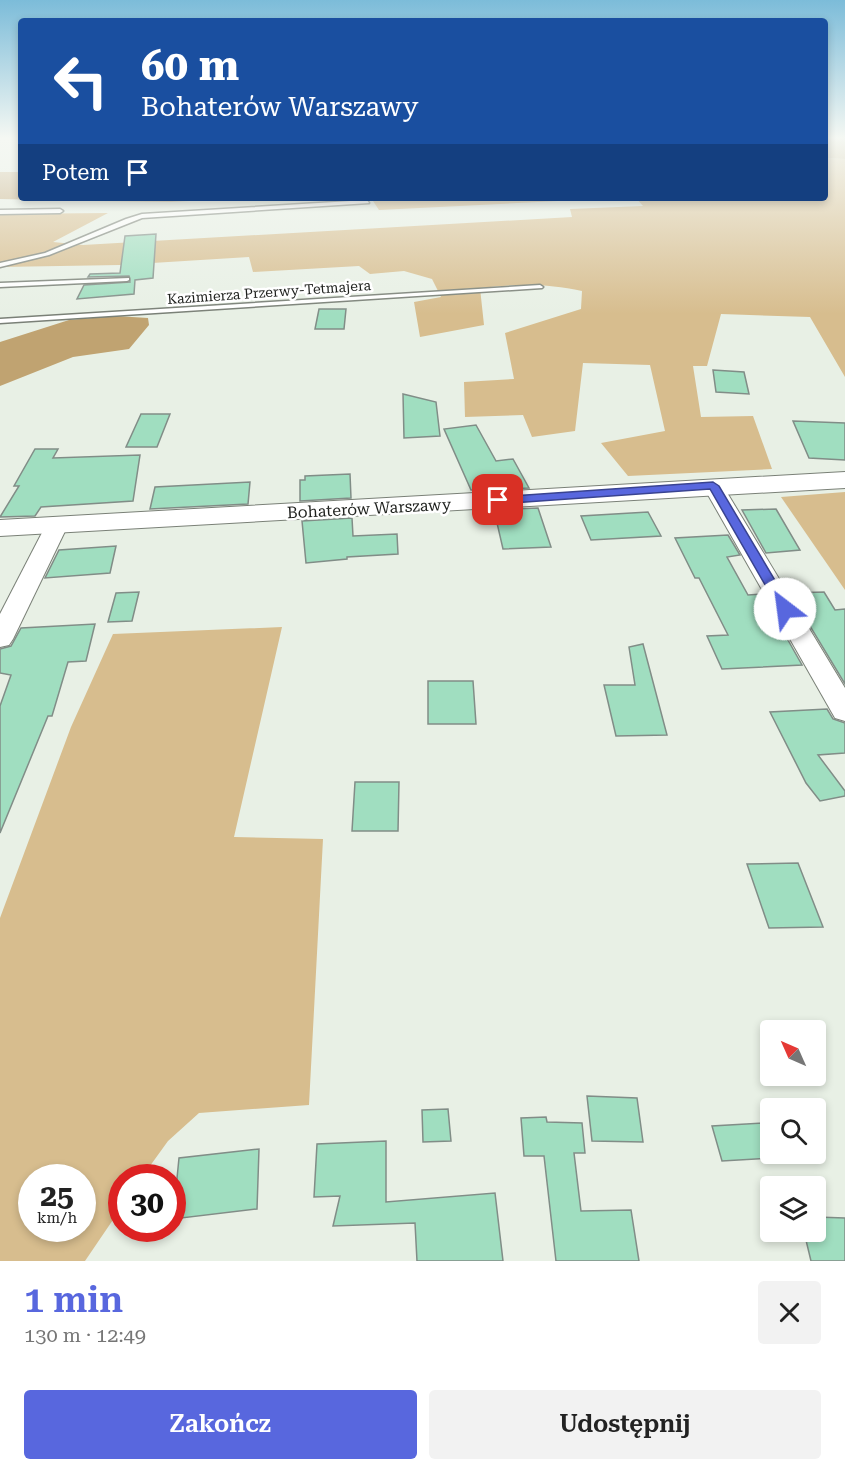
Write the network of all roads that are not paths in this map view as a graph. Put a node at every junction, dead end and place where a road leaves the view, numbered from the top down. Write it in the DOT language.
graph roads {
  1 [pos="367,202"];
  2 [pos="60,211"];
  3 [pos="0,212"];
  4 [pos="0,266"];
  5 [pos="127,279"];
  6 [pos="0,285"];
  7 [pos="540,287"];
  8 [pos="0,321"];
  9 [pos="845,480"];
  10 [pos="713,486"];
  11 [pos="57,525"];
  12 [pos="0,528"];
  13 [pos="0,639"];
  14 [pos="845,711"];
  1 -- 4 [label="lane"];
  2 -- 3 [label="lane"];
  5 -- 6 [label="lane"];
  7 -- 8 [label="lane, Kazimierza Przerwy-Tetmajera"];
  9 -- 10 [label="street, Bohaterów Warszawy"];
  10 -- 11 [label="street, Bohaterów Warszawy"];
  10 -- 14 [label="street"];
  11 -- 12 [label="street, Bohaterów Warszawy"];
  11 -- 13 [label="street"];
}
